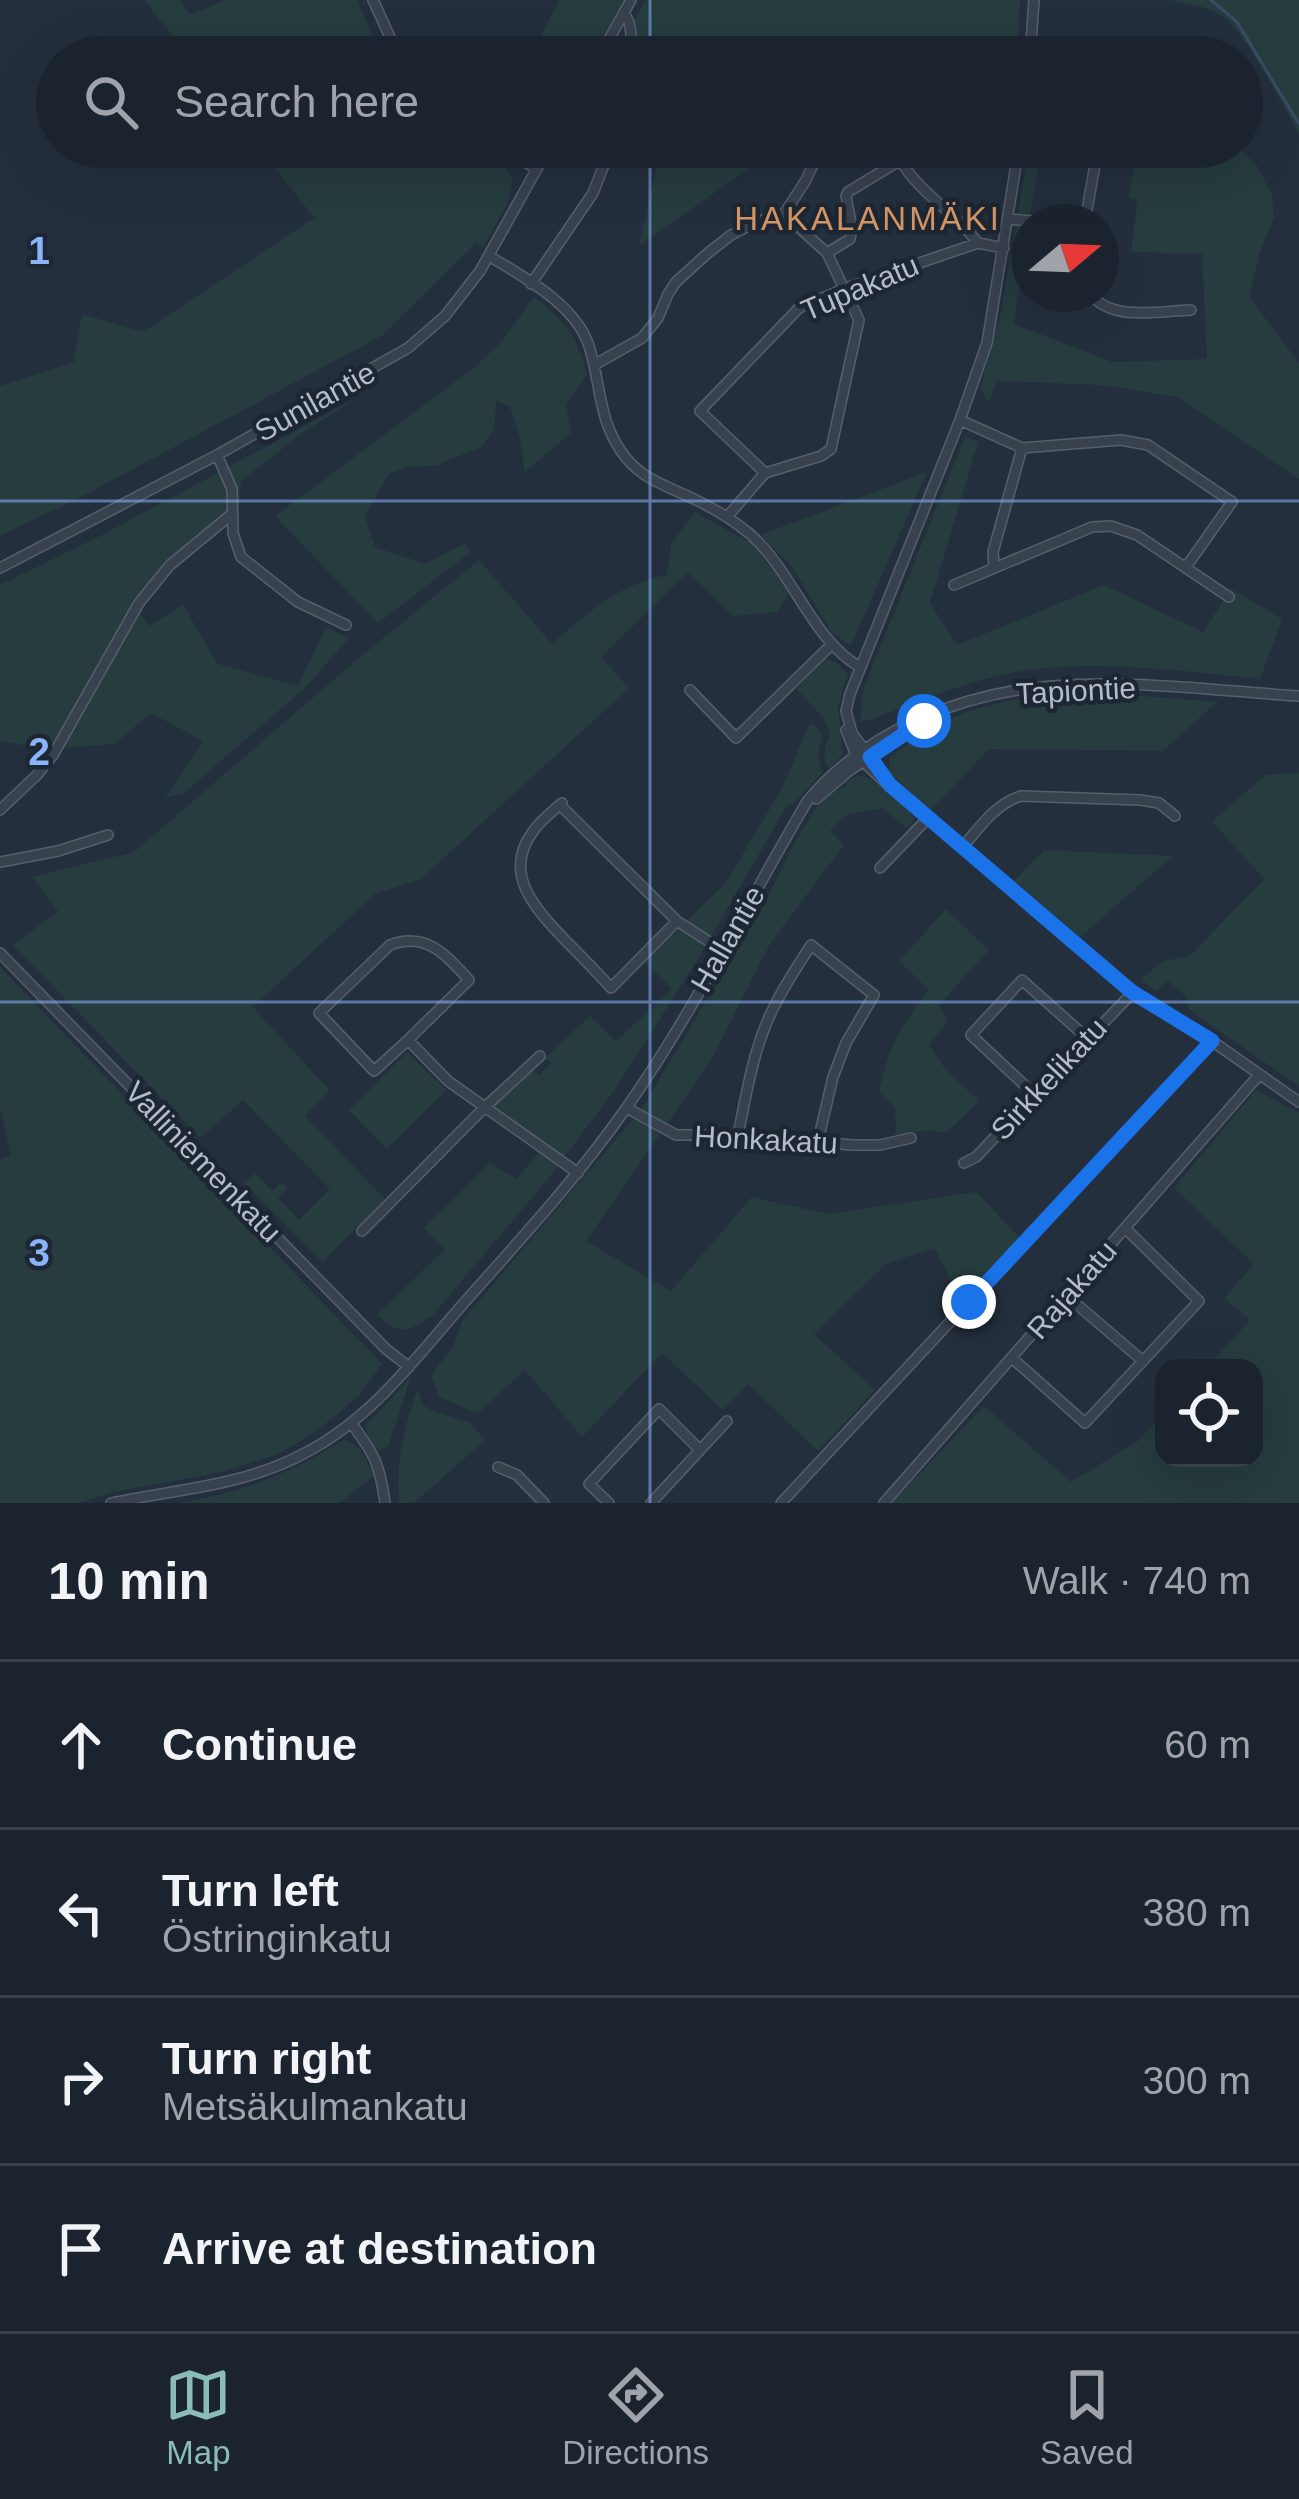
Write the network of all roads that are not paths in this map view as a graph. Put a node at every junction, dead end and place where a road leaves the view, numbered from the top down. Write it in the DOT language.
graph roads {
  1 [pos="373,0"];
  2 [pos="631,0"];
  3 [pos="1034,0"];
  4 [pos="624,13"];
  5 [pos="389,36"];
  6 [pos="611,36"];
  7 [pos="631,36"];
  8 [pos="1031,36"];
  9 [pos="534,168"];
  10 [pos="603,168"];
  11 [pos="811,168"];
  12 [pos="887,168"];
  13 [pos="906,168"];
  14 [pos="1016,168"];
  15 [pos="1094,168"];
  16 [pos="537,170"];
  17 [pos="1088,204"];
  18 [pos="784,214"];
  19 [pos="1010,219"];
  20 [pos="979,242"];
  21 [pos="1004,248"];
  22 [pos="827,253"];
  23 [pos="488,256"];
  24 [pos="531,284"];
  25 [pos="845,288"];
  26 [pos="1191,310"];
  27 [pos="1119,311"];
  28 [pos="594,365"];
  29 [pos="960,420"];
  30 [pos="1022,448"];
  31 [pos="217,455"];
  32 [pos="765,473"];
  33 [pos="233,513"];
  34 [pos="727,517"];
  35 [pos="994,567"];
  36 [pos="1186,567"];
  37 [pos="0,568"];
  38 [pos="954,585"];
  39 [pos="1229,597"];
  40 [pos="346,625"];
  41 [pos="831,645"];
  42 [pos="860,667"];
  43 [pos="690,690"];
  44 [pos="1299,697"];
  45 [pos="863,756"];
  46 [pos="0,810"];
  47 [pos="1175,815"];
  48 [pos="928,818"];
  49 [pos="108,835"];
  50 [pos="962,848"];
  51 [pos="0,862"];
  52 [pos="880,868"];
  53 [pos="677,921"];
  54 [pos="722,950"];
  55 [pos="0,953"];
  56 [pos="1132,992"];
  57 [pos="1087,1038"];
  58 [pos="408,1040"];
  59 [pos="1212,1041"];
  60 [pos="540,1056"];
  61 [pos="1258,1076"];
  62 [pos="1035,1095"];
  63 [pos="1299,1102"];
  64 [pos="485,1107"];
  65 [pos="627,1108"];
  66 [pos="738,1135"];
  67 [pos="911,1138"];
  68 [pos="818,1141"];
  69 [pos="964,1163"];
  70 [pos="578,1173"];
  71 [pos="1126,1229"];
  72 [pos="362,1232"];
  73 [pos="1067,1296"];
  74 [pos="1012,1358"];
  75 [pos="1143,1360"];
  76 [pos="410,1367"];
  77 [pos="727,1421"];
  78 [pos="352,1424"];
  79 [pos="700,1450"];
  80 [pos="498,1467"];
  81 [pos="111,1503"];
  82 [pos="385,1503"];
  83 [pos="544,1503"];
  84 [pos="609,1503"];
  85 [pos="651,1503"];
  86 [pos="781,1503"];
  87 [pos="884,1503"];
  1 -- 5 [label="street"];
  2 -- 4 [label="street"];
  3 -- 8 [label="street"];
  4 -- 6 [label="street"];
  4 -- 7 [label="street"];
  9 -- 16 [label="street"];
  10 -- 24 [label="street"];
  11 -- 18 [label="street"];
  12 -- 22 [label="street"];
  13 -- 20 [label="street"];
  14 -- 19 [label="street"];
  15 -- 17 [label="street"];
  16 -- 23 [label="street, Sunilantie"];
  18 -- 22 [label="street"];
  18 -- 28 [label="street"];
  19 -- 21 [label="street"];
  20 -- 21 [label="street"];
  20 -- 25 [label="street, Tupakatu"];
  21 -- 29 [label="street"];
  22 -- 25 [label="street"];
  23 -- 24 [label="street"];
  23 -- 31 [label="street, Sunilantie"];
  24 -- 28 [label="street"];
  25 -- 32 [label="street"];
  25 -- 32 [label="street, Tupakatu"];
  26 -- 27 [label="street"];
  28 -- 34 [label="street"];
  29 -- 30 [label="street"];
  29 -- 42 [label="street"];
  30 -- 35 [label="street"];
  30 -- 36 [label="street"];
  31 -- 33 [label="street"];
  31 -- 37 [label="street, Sunilantie"];
  32 -- 34 [label="street"];
  33 -- 40 [label="street"];
  33 -- 46 [label="street"];
  34 -- 41 [label="street"];
  35 -- 36 [label="street"];
  35 -- 38 [label="street"];
  36 -- 39 [label="street"];
  41 -- 42 [label="street"];
  41 -- 43 [label="street"];
  42 -- 45 [label="street"];
  44 -- 45 [label="street, Tapiontie"];
  45 -- 48 [label="street"];
  45 -- 54 [label="street, Hallantie"];
  47 -- 50 [label="street"];
  48 -- 50 [label="street"];
  48 -- 52 [label="street"];
  49 -- 51 [label="street"];
  50 -- 56 [label="street"];
  53 -- 53 [label="street"];
  53 -- 54 [label="street"];
  54 -- 65 [label="street, Hallantie"];
  55 -- 76 [label="street, Valliniemenkatu"];
  56 -- 57 [label="street, Sirkkelikatu"];
  56 -- 59 [label="street"];
  57 -- 62 [label="street, Sirkkelikatu"];
  57 -- 62 [label="street"];
  58 -- 58 [label="street"];
  58 -- 64 [label="street"];
  59 -- 61 [label="street"];
  59 -- 86 [label="street"];
  60 -- 64 [label="street"];
  61 -- 63 [label="street"];
  61 -- 71 [label="street, Rajakatu"];
  62 -- 69 [label="street, Sirkkelikatu"];
  64 -- 70 [label="street"];
  64 -- 72 [label="street"];
  65 -- 66 [label="street, Honkakatu"];
  65 -- 70 [label="street, Hallantie"];
  66 -- 68 [label="street, Honkakatu"];
  66 -- 68 [label="street"];
  67 -- 68 [label="street, Honkakatu"];
  70 -- 76 [label="street, Hallantie"];
  71 -- 73 [label="street, Rajakatu"];
  71 -- 75 [label="street"];
  73 -- 74 [label="street, Rajakatu"];
  73 -- 75 [label="street"];
  74 -- 75 [label="street"];
  74 -- 87 [label="street, Rajakatu"];
  76 -- 78 [label="street, Hallantie"];
  77 -- 79 [label="street"];
  78 -- 81 [label="street, Hallantie"];
  78 -- 82 [label="street"];
  79 -- 84 [label="street"];
  79 -- 85 [label="street"];
  80 -- 83 [label="street"];
}
